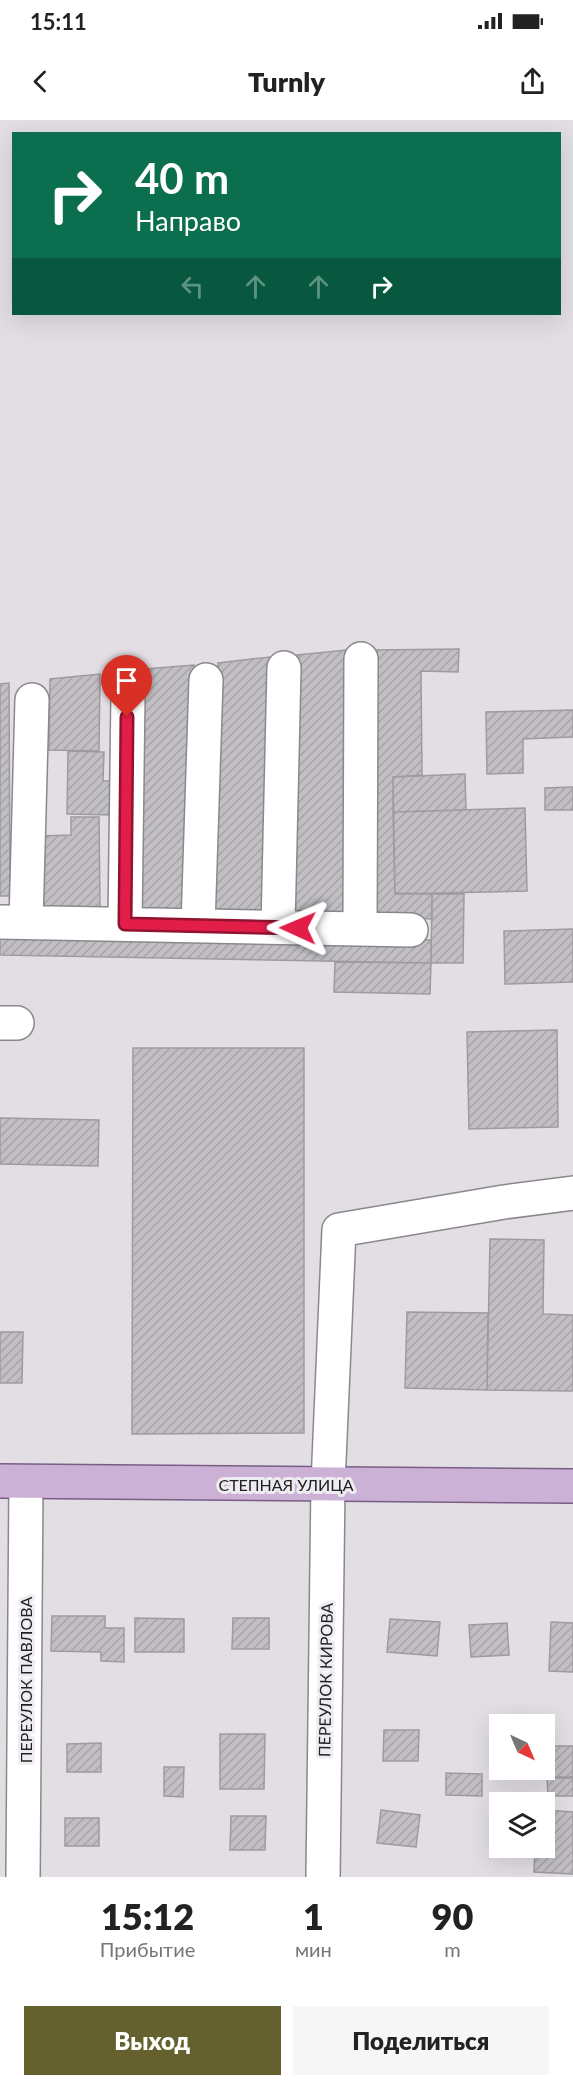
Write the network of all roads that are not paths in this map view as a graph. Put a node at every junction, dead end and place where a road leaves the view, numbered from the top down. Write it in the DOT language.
graph roads {
  1 [pos="361,659"];
  2 [pos="284,668"];
  3 [pos="206,680"];
  4 [pos="128,694"];
  5 [pos="32,700"];
  6 [pos="13,922"];
  7 [pos="125,924"];
  8 [pos="198,926"];
  9 [pos="278,927"];
  10 [pos="360,929"];
  11 [pos="411,930"];
  12 [pos="573,1193"];
  13 [pos="13,1482"];
  14 [pos="328,1484"];
  15 [pos="573,1486"];
  16 [pos="23,1877"];
  17 [pos="323,1877"];
  1 -- 10 [label="street"];
  2 -- 9 [label="street"];
  3 -- 8 [label="street"];
  4 -- 7 [label="street"];
  5 -- 6 [label="street"];
  6 -- 7 [label="street"];
  7 -- 8 [label="street"];
  8 -- 9 [label="street"];
  9 -- 10 [label="street"];
  10 -- 11 [label="street"];
  12 -- 14 [label="street, ПЕРЕУЛОК КИРОВА"];
  13 -- 14 [label="main road, СТЕПНАЯ УЛИЦА"];
  13 -- 16 [label="street, ПЕРЕУЛОК ПАВЛОВА"];
  14 -- 15 [label="main road, СТЕПНАЯ УЛИЦА"];
  14 -- 17 [label="street, ПЕРЕУЛОК КИРОВА"];
}
